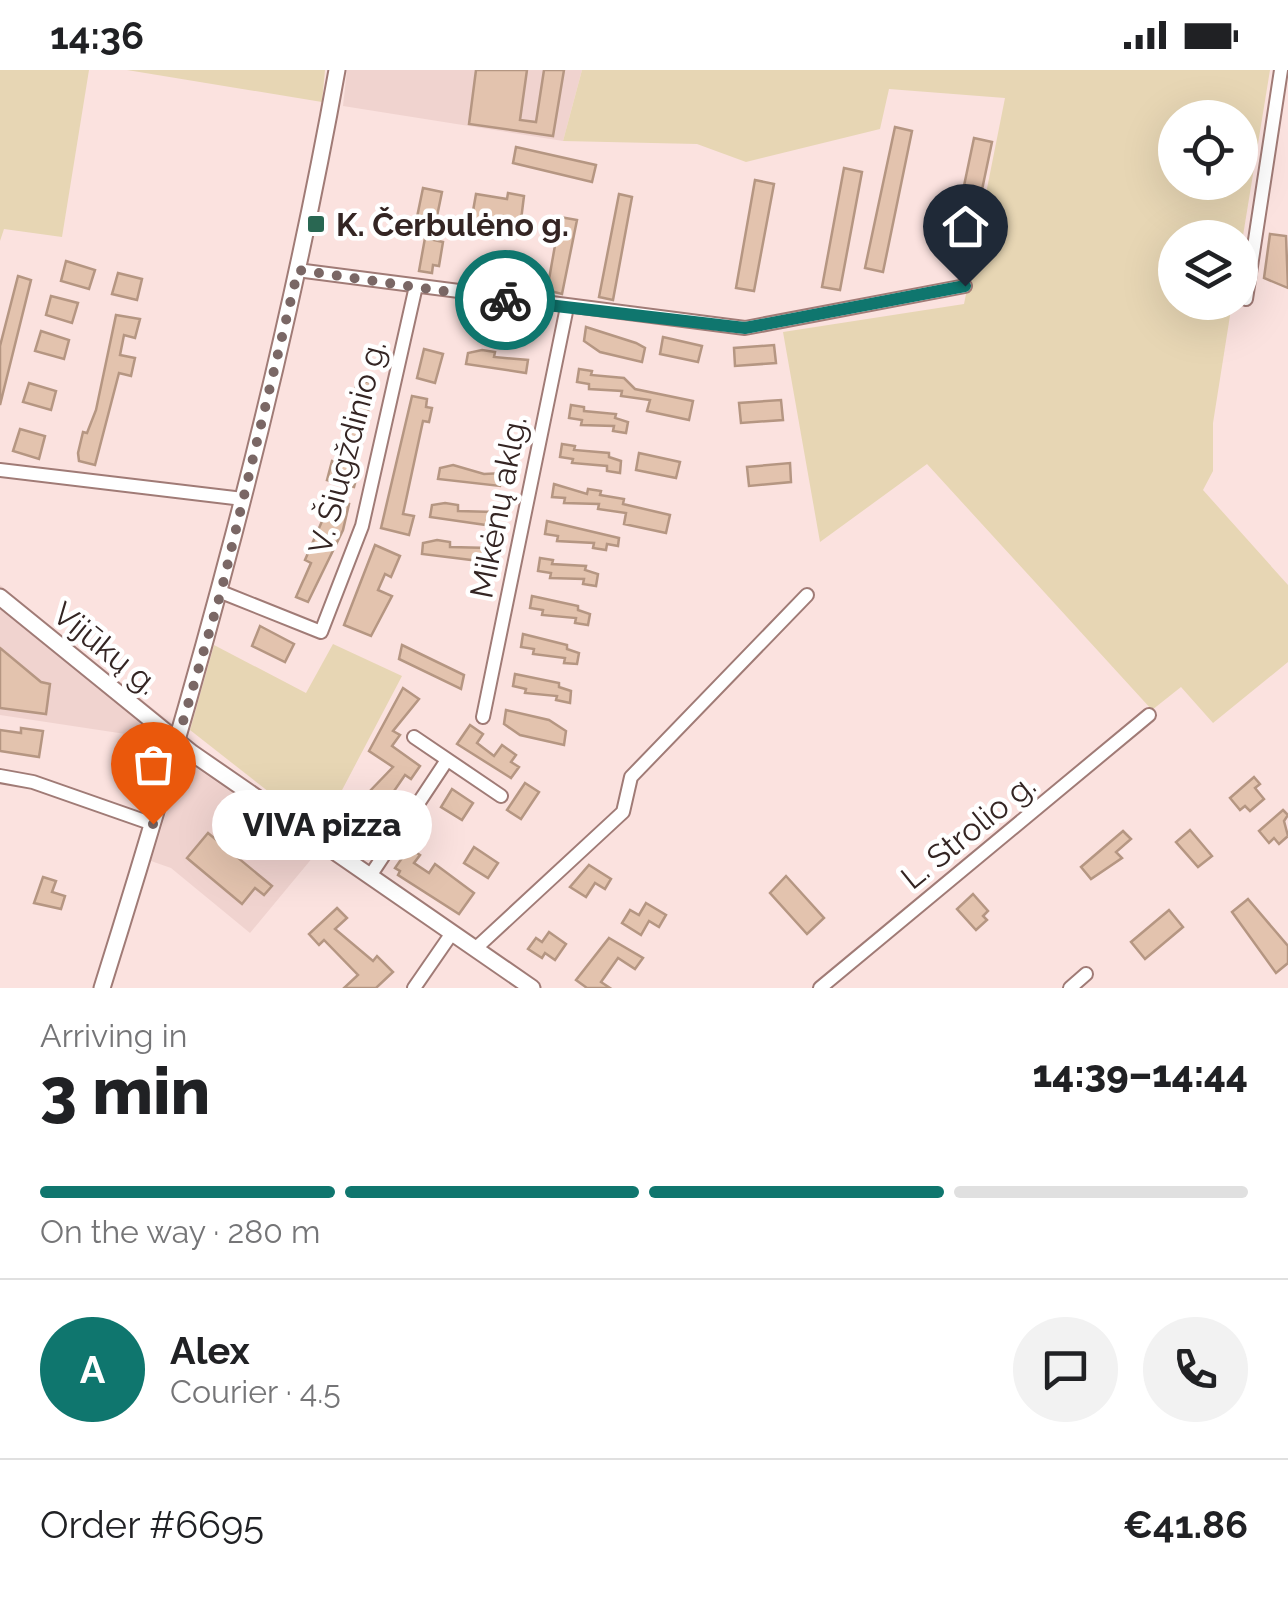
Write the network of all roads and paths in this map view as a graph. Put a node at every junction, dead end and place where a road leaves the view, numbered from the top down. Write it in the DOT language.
graph roads {
  1 [pos="336,70"];
  2 [pos="1281,70"];
  3 [pos="1258,221"];
  4 [pos="298,270"];
  5 [pos="416,286"];
  6 [pos="965,286"];
  7 [pos="566,307"];
  8 [pos="0,470"];
  9 [pos="243,499"];
  10 [pos="221,592"];
  11 [pos="807,596"];
  12 [pos="0,597"];
  13 [pos="1150,715"];
  14 [pos="483,717"];
  15 [pos="414,738"];
  16 [pos="176,742"];
  17 [pos="447,760"];
  18 [pos="0,776"];
  19 [pos="501,796"];
  20 [pos="153,824"];
  21 [pos="370,876"];
  22 [pos="452,933"];
  23 [pos="475,949"];
  24 [pos="1086,974"];
  25 [pos="102,988"];
  26 [pos="414,988"];
  27 [pos="532,988"];
  28 [pos="820,988"];
  29 [pos="1070,988"];
  1 -- 4 [label="street"];
  2 -- 3 [label="street"];
  4 -- 5 [label="street"];
  4 -- 9 [label="street"];
  5 -- 7 [label="street"];
  5 -- 10 [label="street, V. Šiugždinio g."];
  6 -- 7 [label="street"];
  7 -- 14 [label="street, Mikėnų aklg."];
  8 -- 9 [label="street"];
  9 -- 10 [label="street"];
  10 -- 16 [label="street"];
  11 -- 23 [label="street"];
  12 -- 16 [label="street, Vijūkų g."];
  13 -- 28 [label="street, L. Strolio g."];
  15 -- 17 [label="street"];
  16 -- 20 [label="street"];
  16 -- 21 [label="street, Vijūkų g."];
  17 -- 19 [label="street"];
  17 -- 21 [label="street"];
  18 -- 20 [label="street"];
  20 -- 25 [label="street"];
  21 -- 22 [label="street, Vijūkų g."];
  22 -- 23 [label="street, Vijūkų g."];
  22 -- 26 [label="street"];
  23 -- 27 [label="street, Vijūkų g."];
  24 -- 29 [label="street"];
}
